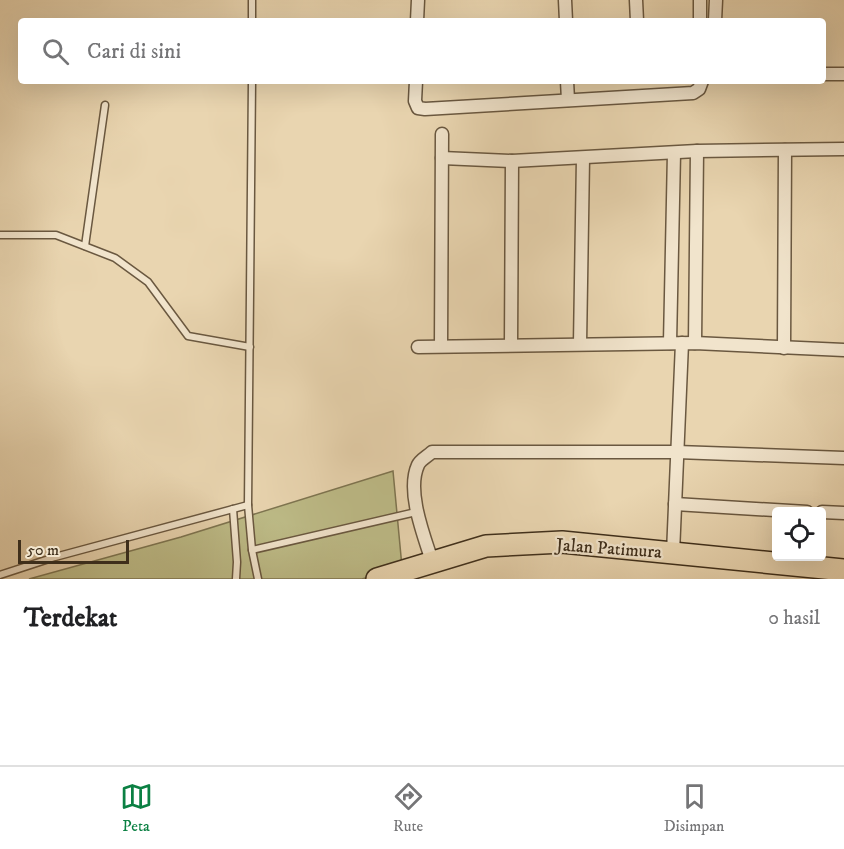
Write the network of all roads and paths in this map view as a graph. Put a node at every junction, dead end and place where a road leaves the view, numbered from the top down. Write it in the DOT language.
graph roads {
  1 [pos="252,0"];
  2 [pos="418,0"];
  3 [pos="565,0"];
  4 [pos="636,0"];
  5 [pos="700,0"];
  6 [pos="716,0"];
  7 [pos="252,18"];
  8 [pos="417,18"];
  9 [pos="566,18"];
  10 [pos="637,18"];
  11 [pos="700,18"];
  12 [pos="715,18"];
  13 [pos="826,74"];
  14 [pos="844,74"];
  15 [pos="252,84"];
  16 [pos="416,84"];
  17 [pos="567,84"];
  18 [pos="701,84"];
  19 [pos="568,100"];
  20 [pos="105,105"];
  21 [pos="442,134"];
  22 [pos="844,149"];
  23 [pos="785,150"];
  24 [pos="697,151"];
  25 [pos="674,153"];
  26 [pos="442,158"];
  27 [pos="583,158"];
  28 [pos="512,161"];
  29 [pos="0,234"];
  30 [pos="85,246"];
  31 [pos="682,343"];
  32 [pos="580,344"];
  33 [pos="511,345"];
  34 [pos="418,346"];
  35 [pos="441,346"];
  36 [pos="250,347"];
  37 [pos="784,348"];
  38 [pos="844,350"];
  39 [pos="677,452"];
  40 [pos="844,458"];
  41 [pos="675,504"];
  42 [pos="248,505"];
  43 [pos="233,509"];
  44 [pos="772,510"];
  45 [pos="416,512"];
  46 [pos="826,512"];
  47 [pos="844,513"];
  48 [pos="252,550"];
  49 [pos="673,553"];
  50 [pos="432,561"];
  51 [pos="844,570"];
  52 [pos="0,575"];
  53 [pos="236,579"];
  54 [pos="258,579"];
  55 [pos="377,579"];
  1 -- 7 [label="lane"];
  2 -- 8 [label="street"];
  3 -- 9 [label="street"];
  4 -- 10 [label="street"];
  5 -- 11 [label="street"];
  6 -- 12 [label="street"];
  13 -- 14 [label="street"];
  15 -- 36 [label="lane"];
  16 -- 19 [label="street"];
  17 -- 19 [label="street"];
  18 -- 19 [label="street"];
  20 -- 30 [label="lane"];
  21 -- 26 [label="street"];
  22 -- 23 [label="street"];
  23 -- 24 [label="street"];
  23 -- 37 [label="street"];
  24 -- 25 [label="street"];
  24 -- 31 [label="street"];
  25 -- 27 [label="street"];
  25 -- 31 [label="street"];
  26 -- 28 [label="street"];
  26 -- 35 [label="street"];
  27 -- 28 [label="street"];
  27 -- 32 [label="street"];
  28 -- 33 [label="street"];
  29 -- 30 [label="lane"];
  30 -- 36 [label="lane"];
  31 -- 32 [label="street"];
  31 -- 37 [label="street"];
  31 -- 39 [label="street"];
  32 -- 33 [label="street"];
  33 -- 35 [label="street"];
  34 -- 35 [label="street"];
  36 -- 42 [label="lane"];
  37 -- 38 [label="street"];
  39 -- 40 [label="street"];
  39 -- 41 [label="street"];
  39 -- 45 [label="street"];
  41 -- 44 [label="street"];
  41 -- 49 [label="street"];
  42 -- 43 [label="lane"];
  42 -- 48 [label="lane"];
  43 -- 52 [label="lane"];
  43 -- 53 [label="lane"];
  45 -- 48 [label="lane"];
  45 -- 50 [label="street"];
  46 -- 47 [label="street"];
  48 -- 54 [label="lane"];
  49 -- 50 [label="highway, Jalan Patimura"];
  49 -- 51 [label="highway, Jalan Patimura"];
  50 -- 55 [label="highway, Jalan Patimura"];
}
